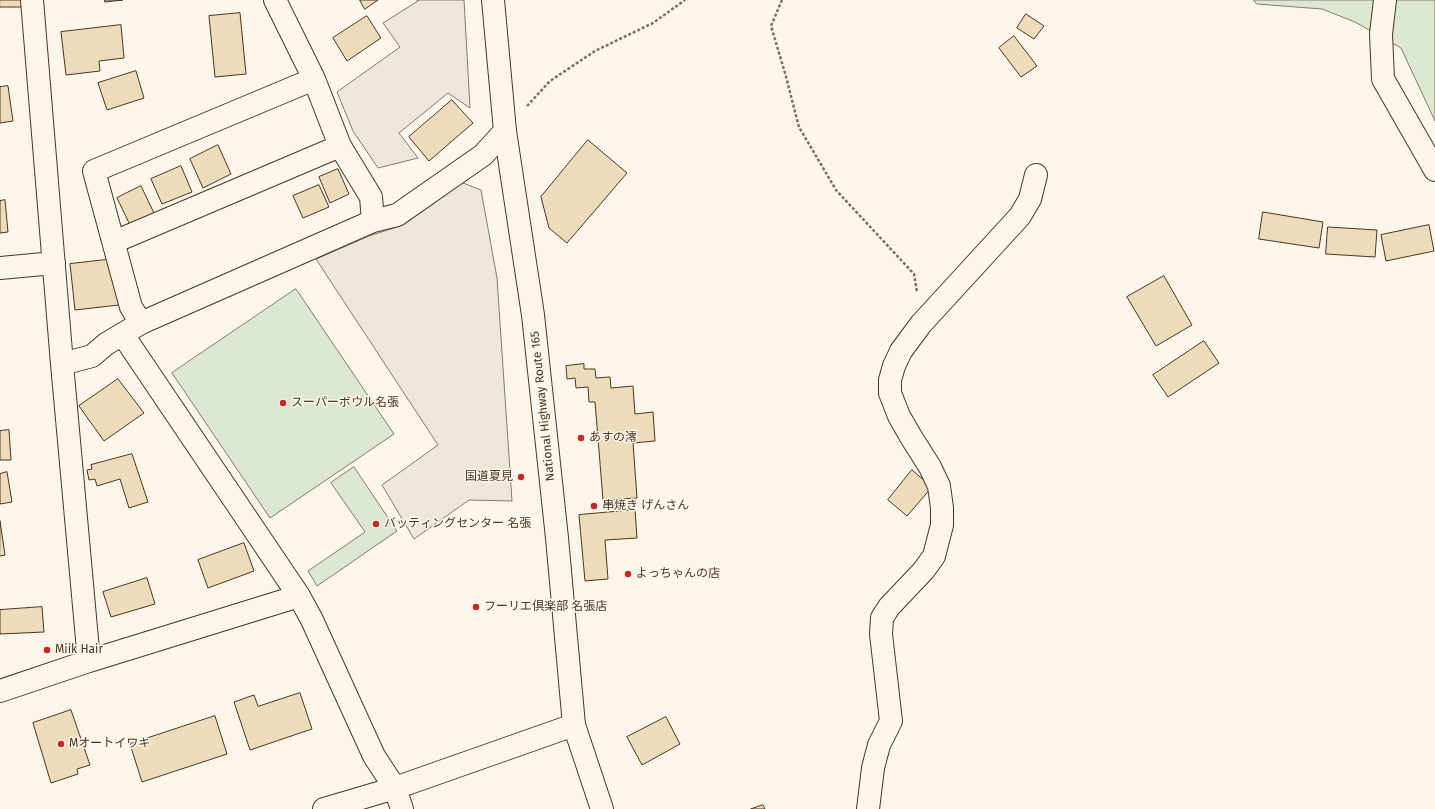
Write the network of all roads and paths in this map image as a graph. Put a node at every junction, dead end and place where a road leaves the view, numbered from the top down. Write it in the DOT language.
graph roads {
  1 [pos="32,0"];
  2 [pos="276,0"];
  3 [pos="493,0"];
  4 [pos="685,0"];
  5 [pos="782,0"];
  6 [pos="1385,0"];
  7 [pos="314,79"];
  8 [pos="505,130"];
  9 [pos="340,146"];
  10 [pos="1435,170"];
  11 [pos="1036,175"];
  12 [pos="373,221"];
  13 [pos="114,242"];
  14 [pos="54,263"];
  15 [pos="0,268"];
  16 [pos="141,323"];
  17 [pos="922,324"];
  18 [pos="123,335"];
  19 [pos="62,364"];
  20 [pos="299,596"];
  21 [pos="89,661"];
  22 [pos="0,691"];
  23 [pos="574,725"];
  24 [pos="395,788"];
  25 [pos="324,809"];
  26 [pos="402,809"];
  27 [pos="602,809"];
  28 [pos="868,809"];
  1 -- 14 [label="main road"];
  2 -- 7 [label="main road"];
  3 -- 8 [label="main road, National Highway Route 165"];
  4 -- 8 [label="path"];
  5 -- 17 [label="path"];
  6 -- 10 [label="main road"];
  7 -- 9 [label="main road"];
  7 -- 13 [label="main road"];
  8 -- 12 [label="main road"];
  8 -- 23 [label="main road, National Highway Route 165"];
  9 -- 12 [label="main road"];
  9 -- 13 [label="main road"];
  11 -- 17 [label="main road"];
  12 -- 16 [label="main road"];
  13 -- 16 [label="main road"];
  14 -- 15 [label="main road"];
  14 -- 19 [label="main road"];
  16 -- 18 [label="main road"];
  17 -- 28 [label="main road"];
  18 -- 19 [label="main road"];
  18 -- 20 [label="main road"];
  19 -- 21 [label="main road"];
  20 -- 21 [label="main road"];
  20 -- 24 [label="main road"];
  21 -- 22 [label="main road"];
  23 -- 24 [label="main road"];
  23 -- 27 [label="main road, National Highway Route 165"];
  24 -- 25 [label="main road"];
  24 -- 26 [label="main road"];
}
